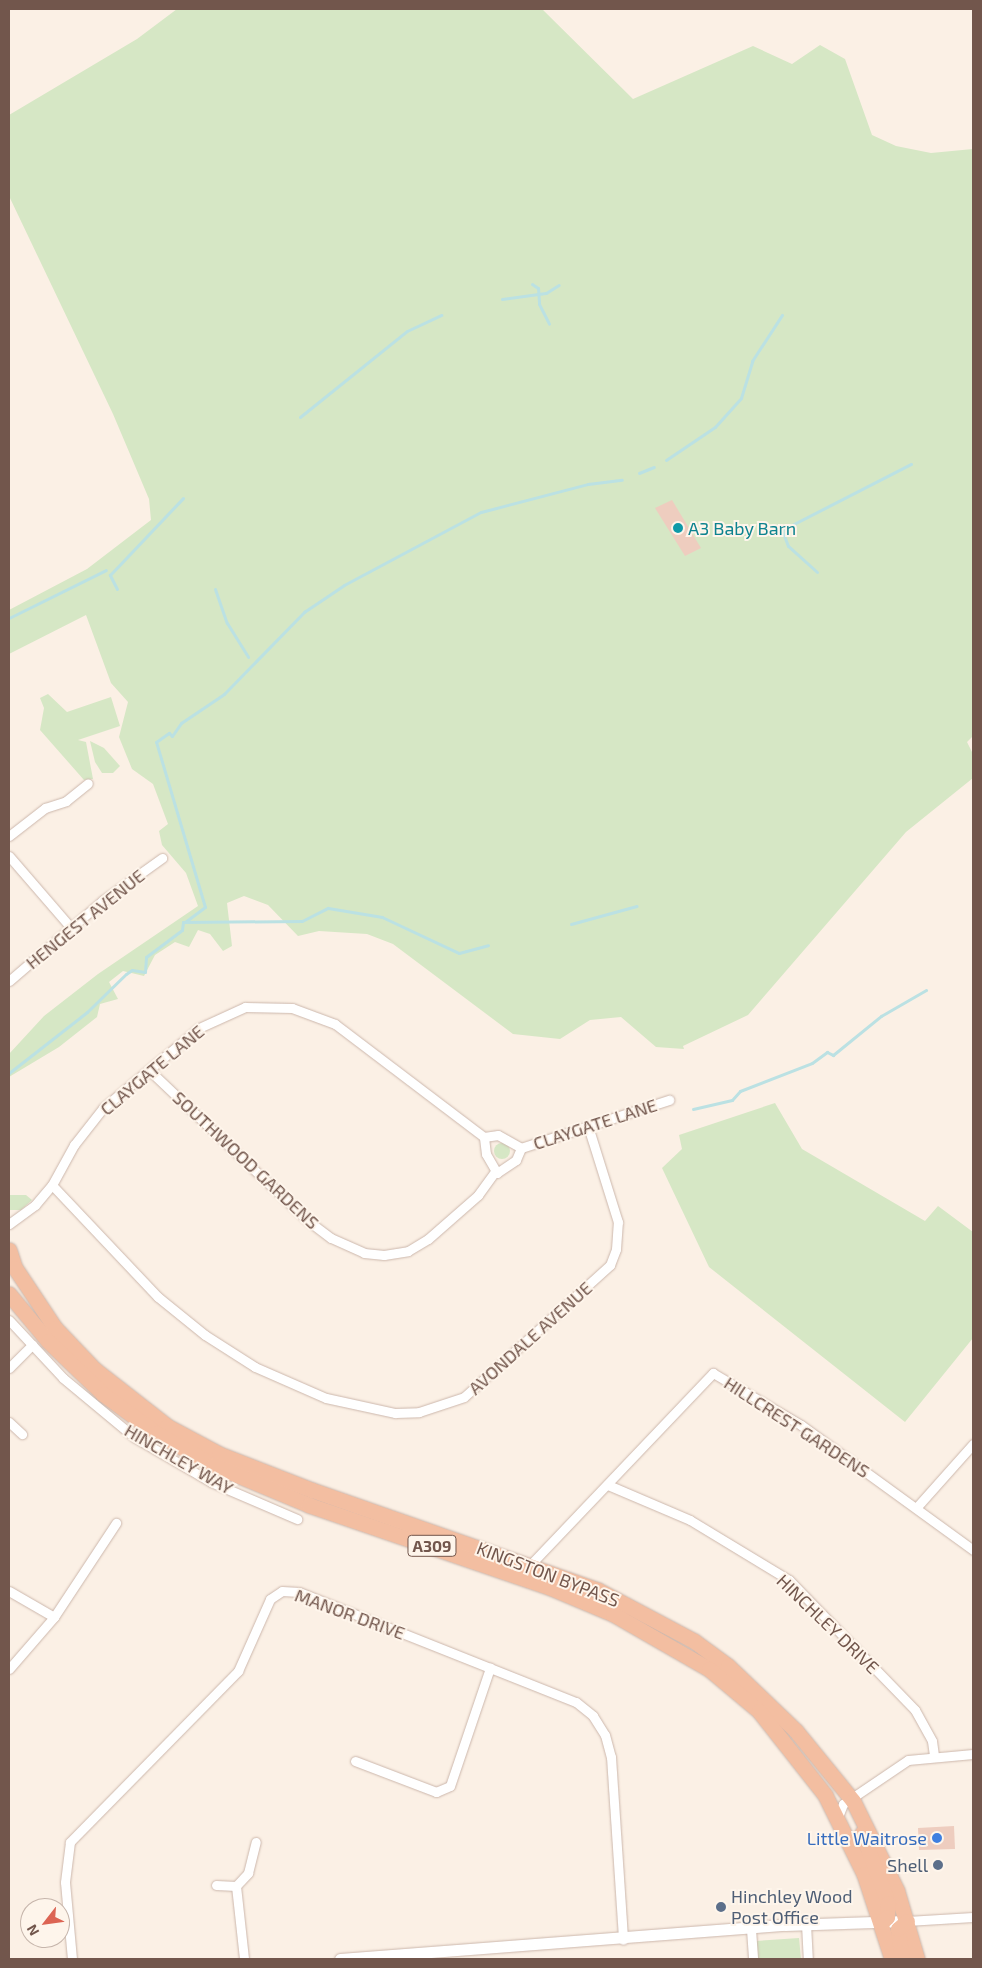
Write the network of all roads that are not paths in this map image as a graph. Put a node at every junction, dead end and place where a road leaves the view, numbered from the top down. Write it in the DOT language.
graph roads {
  1 [pos="88,783"];
  2 [pos="9,836"];
  3 [pos="9,858"];
  4 [pos="162,858"];
  5 [pos="72,929"];
  6 [pos="9,981"];
  7 [pos="149,1070"];
  8 [pos="669,1100"];
  9 [pos="588,1126"];
  10 [pos="484,1137"];
  11 [pos="521,1148"];
  12 [pos="494,1173"];
  13 [pos="52,1186"];
  14 [pos="9,1224"];
  15 [pos="9,1250"];
  16 [pos="9,1294"];
  17 [pos="9,1320"];
  18 [pos="32,1345"];
  19 [pos="9,1368"];
  20 [pos="9,1422"];
  21 [pos="22,1434"];
  22 [pos="973,1444"];
  23 [pos="608,1485"];
  24 [pos="916,1508"];
  25 [pos="297,1519"];
  26 [pos="116,1523"];
  27 [pos="973,1550"];
  28 [pos="531,1564"];
  29 [pos="9,1591"];
  30 [pos="54,1617"];
  31 [pos="490,1668"];
  32 [pos="9,1669"];
  33 [pos="973,1754"];
  34 [pos="934,1756"];
  35 [pos="355,1762"];
  36 [pos="852,1800"];
  37 [pos="838,1817"];
  38 [pos="256,1842"];
  39 [pos="216,1885"];
  40 [pos="236,1886"];
  41 [pos="973,1917"];
  42 [pos="907,1921"];
  43 [pos="882,1922"];
  44 [pos="806,1924"];
  45 [pos="751,1929"];
  46 [pos="623,1940"];
  47 [pos="72,1959"];
  48 [pos="244,1959"];
  49 [pos="340,1959"];
  50 [pos="753,1959"];
  51 [pos="808,1959"];
  52 [pos="892,1959"];
  53 [pos="902,1959"];
  54 [pos="917,1959"];
  1 -- 2 [label="street"];
  3 -- 5 [label="street"];
  4 -- 5 [label="street, HENGEST AVENUE"];
  5 -- 6 [label="street, HENGEST AVENUE"];
  7 -- 10 [label="street, CLAYGATE LANE"];
  7 -- 12 [label="street, SOUTHWOOD GARDENS"];
  7 -- 13 [label="street, CLAYGATE LANE"];
  8 -- 9 [label="street, CLAYGATE LANE"];
  9 -- 11 [label="street, CLAYGATE LANE"];
  9 -- 13 [label="street, AVONDALE AVENUE"];
  10 -- 11 [label="street, CLAYGATE LANE"];
  10 -- 12 [label="street"];
  11 -- 12 [label="street, CLAYGATE LANE"];
  13 -- 14 [label="street, CLAYGATE LANE"];
  15 -- 28 [label="highway, KINGSTON BYPASS / A309"];
  16 -- 37 [label="highway, KINGSTON BYPASS / A309"];
  17 -- 18 [label="street, HINCHLEY WAY"];
  18 -- 19 [label="street"];
  18 -- 25 [label="street, HINCHLEY WAY"];
  20 -- 21 [label="street"];
  22 -- 24 [label="street"];
  23 -- 24 [label="street, HILLCREST GARDENS"];
  23 -- 28 [label="street, HILLCREST GARDENS"];
  23 -- 34 [label="street, HINCHLEY DRIVE"];
  24 -- 27 [label="street, HILLCREST GARDENS"];
  26 -- 30 [label="street"];
  28 -- 36 [label="highway, KINGSTON BYPASS / A309"];
  29 -- 30 [label="street"];
  30 -- 32 [label="street"];
  31 -- 35 [label="street"];
  31 -- 46 [label="street, MANOR DRIVE"];
  31 -- 47 [label="street, MANOR DRIVE"];
  33 -- 34 [label="street"];
  34 -- 36 [label="street"];
  36 -- 37 [label="street"];
  36 -- 42 [label="highway, KINGSTON BYPASS / A309"];
  36 -- 43 [label="highway"];
  37 -- 43 [label="highway, KINGSTON BYPASS / A309"];
  38 -- 40 [label="street"];
  39 -- 40 [label="street"];
  40 -- 48 [label="street"];
  41 -- 42 [label="street"];
  42 -- 43 [label="street"];
  42 -- 53 [label="highway"];
  42 -- 54 [label="highway, KINGSTON BYPASS / A309"];
  43 -- 44 [label="street"];
  43 -- 52 [label="highway, KINGSTON BYPASS / A309"];
  44 -- 45 [label="street"];
  44 -- 51 [label="street"];
  45 -- 46 [label="street"];
  45 -- 50 [label="street"];
  46 -- 49 [label="street"];
}
